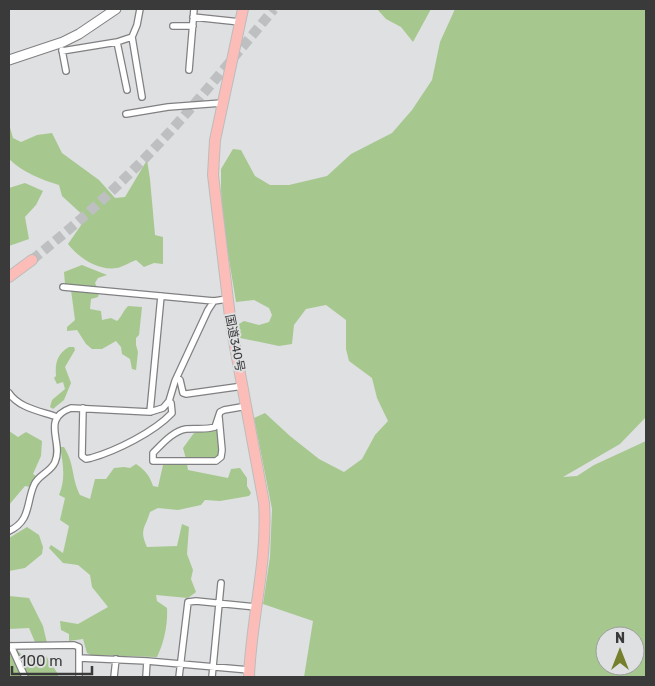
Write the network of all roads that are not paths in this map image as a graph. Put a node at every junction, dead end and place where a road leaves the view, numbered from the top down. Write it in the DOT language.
graph roads {
  1 [pos="116,9"];
  2 [pos="140,9"];
  3 [pos="194,9"];
  4 [pos="243,9"];
  5 [pos="193,17"];
  6 [pos="240,22"];
  7 [pos="173,26"];
  8 [pos="193,26"];
  9 [pos="132,36"];
  10 [pos="117,42"];
  11 [pos="60,48"];
  12 [pos="9,60"];
  13 [pos="190,70"];
  14 [pos="66,71"];
  15 [pos="127,90"];
  16 [pos="142,97"];
  17 [pos="222,103"];
  18 [pos="126,114"];
  19 [pos="32,260"];
  20 [pos="9,277"];
  21 [pos="64,287"];
  22 [pos="161,296"];
  23 [pos="227,300"];
  24 [pos="214,302"];
  25 [pos="177,377"];
  26 [pos="243,386"];
  27 [pos="9,393"];
  28 [pos="169,401"];
  29 [pos="247,406"];
  30 [pos="83,408"];
  31 [pos="150,412"];
  32 [pos="219,417"];
  33 [pos="57,418"];
  34 [pos="9,531"];
  35 [pos="221,583"];
  36 [pos="219,604"];
  37 [pos="256,607"];
  38 [pos="10,646"];
  39 [pos="79,658"];
  40 [pos="116,659"];
  41 [pos="147,661"];
  42 [pos="180,664"];
  43 [pos="213,667"];
  44 [pos="249,673"];
  45 [pos="25,677"];
  46 [pos="79,677"];
  47 [pos="114,677"];
  48 [pos="146,677"];
  49 [pos="179,677"];
  50 [pos="212,677"];
  1 -- 11 [label="street"];
  2 -- 9 [label="street"];
  3 -- 5 [label="street"];
  4 -- 6 [label="highway, 国道340号"];
  5 -- 6 [label="street"];
  5 -- 8 [label="street"];
  6 -- 17 [label="highway, 国道340号"];
  7 -- 8 [label="street"];
  8 -- 13 [label="street"];
  9 -- 10 [label="street"];
  9 -- 16 [label="street"];
  10 -- 11 [label="street"];
  10 -- 15 [label="street"];
  11 -- 12 [label="street"];
  11 -- 14 [label="street"];
  17 -- 18 [label="street"];
  17 -- 23 [label="highway, 国道340号"];
  19 -- 20 [label="highway"];
  21 -- 22 [label="street"];
  22 -- 24 [label="street"];
  22 -- 31 [label="street"];
  23 -- 24 [label="street"];
  23 -- 26 [label="highway, 国道340号"];
  24 -- 25 [label="street"];
  25 -- 26 [label="street"];
  25 -- 28 [label="street"];
  26 -- 29 [label="highway, 国道340号"];
  27 -- 33 [label="street"];
  28 -- 30 [label="street"];
  28 -- 31 [label="street"];
  29 -- 32 [label="street"];
  29 -- 37 [label="highway, 国道340号"];
  30 -- 31 [label="street"];
  30 -- 33 [label="street"];
  32 -- 32 [label="street"];
  33 -- 34 [label="street"];
  35 -- 36 [label="street"];
  36 -- 37 [label="street"];
  36 -- 42 [label="street"];
  36 -- 43 [label="street"];
  37 -- 44 [label="highway, 国道340号"];
  38 -- 39 [label="street"];
  38 -- 45 [label="street"];
  39 -- 40 [label="street"];
  39 -- 46 [label="street"];
  40 -- 41 [label="street"];
  40 -- 47 [label="street"];
  41 -- 42 [label="street"];
  41 -- 48 [label="street"];
  42 -- 43 [label="street"];
  42 -- 49 [label="street"];
  43 -- 44 [label="street"];
  43 -- 50 [label="street"];
}
